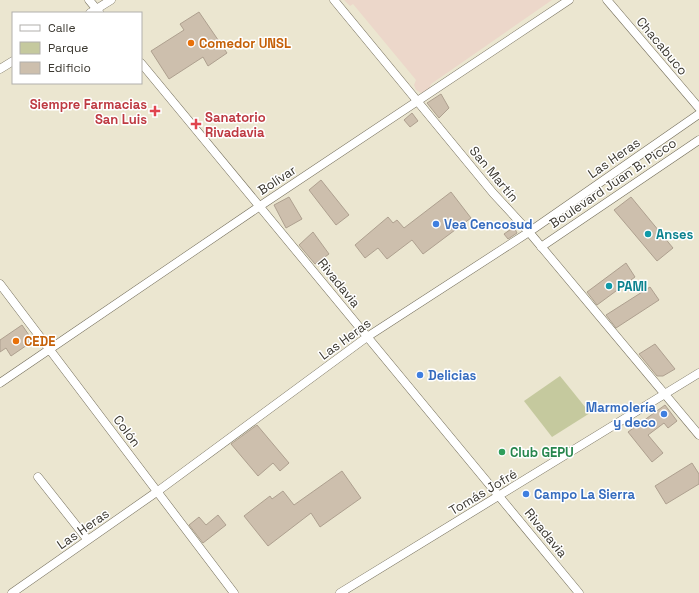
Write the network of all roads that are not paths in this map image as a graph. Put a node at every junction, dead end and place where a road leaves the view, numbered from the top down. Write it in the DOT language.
graph roads {
  1 [pos="89,0"];
  2 [pos="111,0"];
  3 [pos="334,0"];
  4 [pos="569,0"];
  5 [pos="607,0"];
  6 [pos="95,12"];
  7 [pos="12,62"];
  8 [pos="142,63"];
  9 [pos="0,69"];
  10 [pos="418,101"];
  11 [pos="699,108"];
  12 [pos="699,114"];
  13 [pos="699,140"];
  14 [pos="260,206"];
  15 [pos="529,232"];
  16 [pos="541,247"];
  17 [pos="0,284"];
  18 [pos="367,337"];
  19 [pos="50,350"];
  20 [pos="699,373"];
  21 [pos="0,383"];
  22 [pos="665,394"];
  23 [pos="699,435"];
  24 [pos="38,477"];
  25 [pos="158,491"];
  26 [pos="500,496"];
  27 [pos="87,539"];
  28 [pos="12,593"];
  29 [pos="234,593"];
  30 [pos="340,593"];
  31 [pos="579,593"];
  1 -- 6 [label="street"];
  2 -- 6 [label="street"];
  3 -- 10 [label="street, San Martín"];
  4 -- 10 [label="street, Bolívar"];
  5 -- 11 [label="street, Chacabuco"];
  7 -- 9 [label="street"];
  8 -- 14 [label="street, Rivadavia"];
  10 -- 14 [label="street, Bolívar"];
  10 -- 15 [label="street, San Martín"];
  12 -- 15 [label="street, Las Heras"];
  13 -- 16 [label="street, Boulevard Juan B. Picco"];
  14 -- 18 [label="street, Rivadavia"];
  14 -- 19 [label="street, Bolívar"];
  15 -- 16 [label="street, San Martín"];
  15 -- 18 [label="street, Las Heras"];
  16 -- 22 [label="street, San Martín"];
  17 -- 19 [label="street, Colón"];
  18 -- 25 [label="street, Las Heras"];
  18 -- 26 [label="street, Rivadavia"];
  19 -- 21 [label="street, Bolívar"];
  19 -- 25 [label="street, Colón"];
  20 -- 22 [label="street, Tomás Jofré"];
  22 -- 23 [label="street, San Martín"];
  22 -- 26 [label="street, Tomás Jofré"];
  24 -- 27 [label="street"];
  25 -- 27 [label="street, Las Heras"];
  25 -- 29 [label="street, Colón"];
  26 -- 30 [label="street, Tomás Jofré"];
  26 -- 31 [label="street, Rivadavia"];
  27 -- 28 [label="street, Las Heras"];
}
